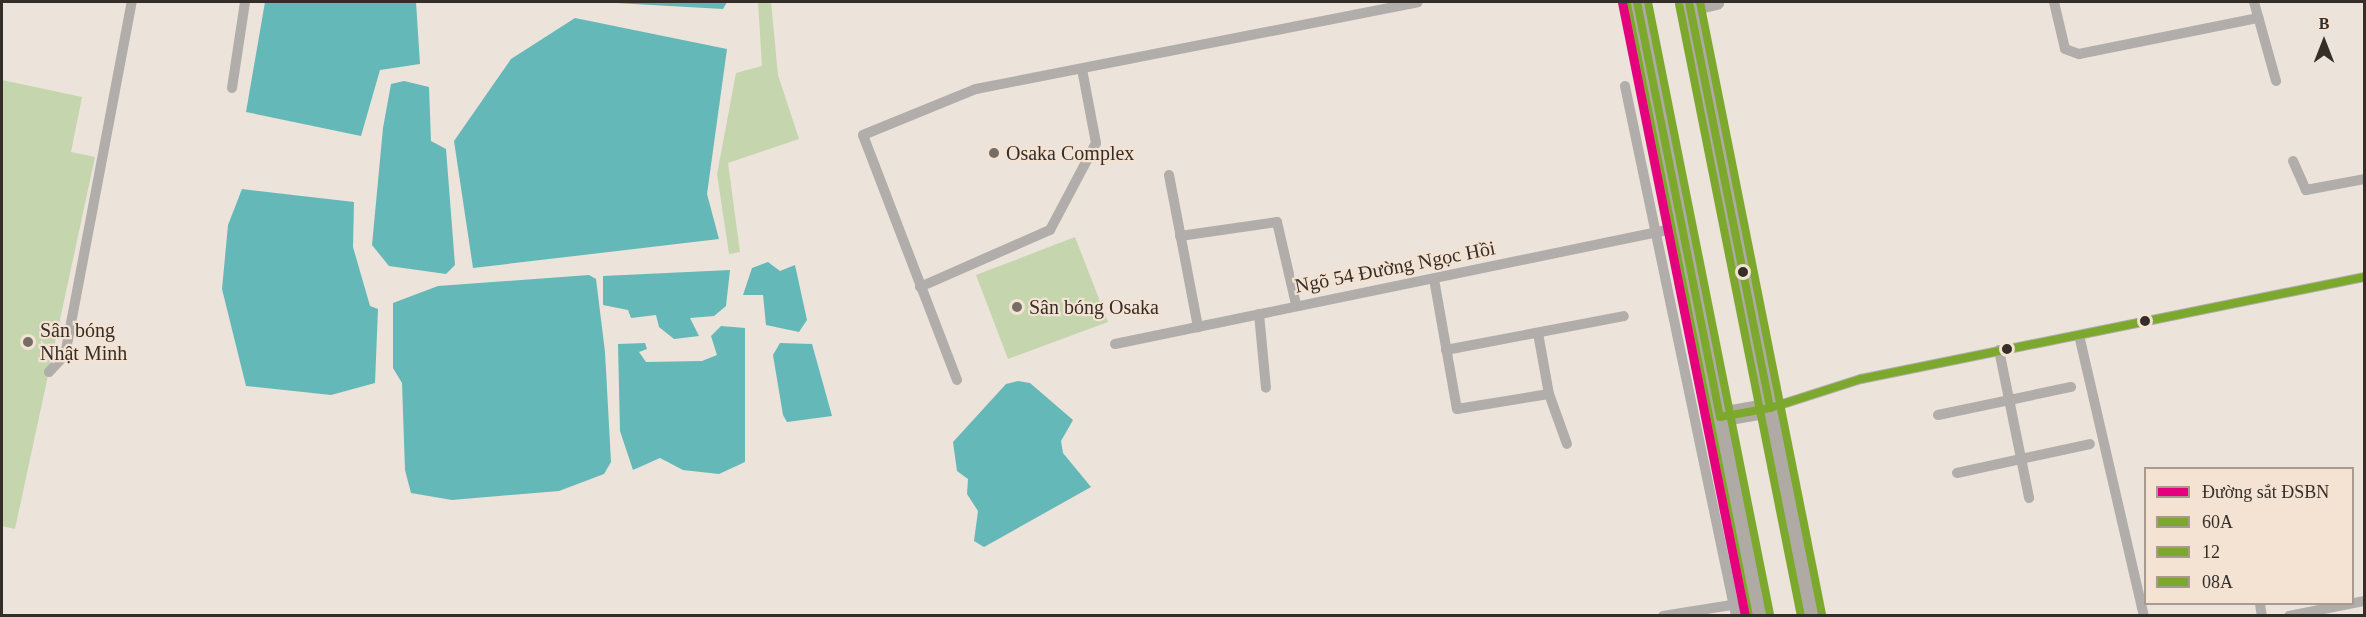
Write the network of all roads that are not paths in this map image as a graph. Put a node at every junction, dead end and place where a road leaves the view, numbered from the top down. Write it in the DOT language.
graph roads {
  1 [pos="132,2"];
  2 [pos="245,2"];
  3 [pos="1418,2"];
  4 [pos="1637,2"];
  5 [pos="1716,2"];
  6 [pos="2054,2"];
  7 [pos="2254,2"];
  8 [pos="1690,5"];
  9 [pos="2258,18"];
  10 [pos="1082,69"];
  11 [pos="2276,81"];
  12 [pos="1625,86"];
  13 [pos="232,88"];
  14 [pos="2293,161"];
  15 [pos="1169,175"];
  16 [pos="2364,179"];
  17 [pos="1682,227"];
  18 [pos="1656,234"];
  19 [pos="1180,236"];
  20 [pos="2364,278"];
  21 [pos="1434,279"];
  22 [pos="920,287"];
  23 [pos="1296,304"];
  24 [pos="1259,314"];
  25 [pos="1624,316"];
  26 [pos="1198,327"];
  27 [pos="1538,333"];
  28 [pos="2079,335"];
  29 [pos="1115,344"];
  30 [pos="1446,350"];
  31 [pos="1999,350"];
  32 [pos="49,372"];
  33 [pos="957,380"];
  34 [pos="2071,387"];
  35 [pos="1266,388"];
  36 [pos="1549,394"];
  37 [pos="2009,399"];
  38 [pos="1770,408"];
  39 [pos="1938,415"];
  40 [pos="1720,417"];
  41 [pos="1567,444"];
  42 [pos="2090,444"];
  43 [pos="2021,462"];
  44 [pos="1957,473"];
  45 [pos="2029,498"];
  46 [pos="1733,602"];
  47 [pos="2343,605"];
  48 [pos="1758,608"];
  49 [pos="1662,615"];
  50 [pos="1736,615"];
  51 [pos="1812,615"];
  52 [pos="2145,615"];
  53 [pos="2289,615"];
  1 -- 32 [label="street"];
  2 -- 13 [label="street"];
  3 -- 10 [label="street"];
  4 -- 17 [label="highway"];
  5 -- 8 [label="street"];
  6 -- 9 [label="street"];
  7 -- 9 [label="street"];
  8 -- 38 [label="highway"];
  9 -- 11 [label="street"];
  10 -- 22 [label="street"];
  10 -- 22 [label="street"];
  12 -- 18 [label="street"];
  14 -- 16 [label="street"];
  15 -- 19 [label="street"];
  17 -- 18 [label="street, Ngõ 54 Đường Ngọc Hồi"];
  17 -- 40 [label="highway"];
  18 -- 21 [label="street, Ngõ 54 Đường Ngọc Hồi"];
  18 -- 46 [label="street"];
  19 -- 23 [label="street"];
  19 -- 26 [label="street"];
  20 -- 28 [label="street"];
  21 -- 23 [label="street, Ngõ 54 Đường Ngọc Hồi"];
  21 -- 30 [label="street"];
  22 -- 33 [label="street"];
  23 -- 24 [label="street, Ngõ 54 Đường Ngọc Hồi"];
  24 -- 26 [label="street, Ngõ 54 Đường Ngọc Hồi"];
  24 -- 35 [label="street"];
  25 -- 27 [label="street"];
  26 -- 29 [label="street, Ngõ 54 Đường Ngọc Hồi"];
  27 -- 30 [label="street"];
  27 -- 36 [label="street"];
  28 -- 31 [label="street"];
  28 -- 52 [label="street"];
  30 -- 36 [label="street"];
  31 -- 37 [label="street"];
  31 -- 38 [label="street"];
  34 -- 37 [label="street"];
  36 -- 41 [label="street"];
  37 -- 39 [label="street"];
  37 -- 43 [label="street"];
  38 -- 40 [label="highway"];
  38 -- 51 [label="highway"];
  40 -- 48 [label="highway"];
  42 -- 43 [label="street"];
  43 -- 44 [label="street"];
  43 -- 45 [label="street"];
  46 -- 48 [label="street"];
  46 -- 49 [label="street"];
  46 -- 50 [label="street"];
  47 -- 53 [label="street"];
}
